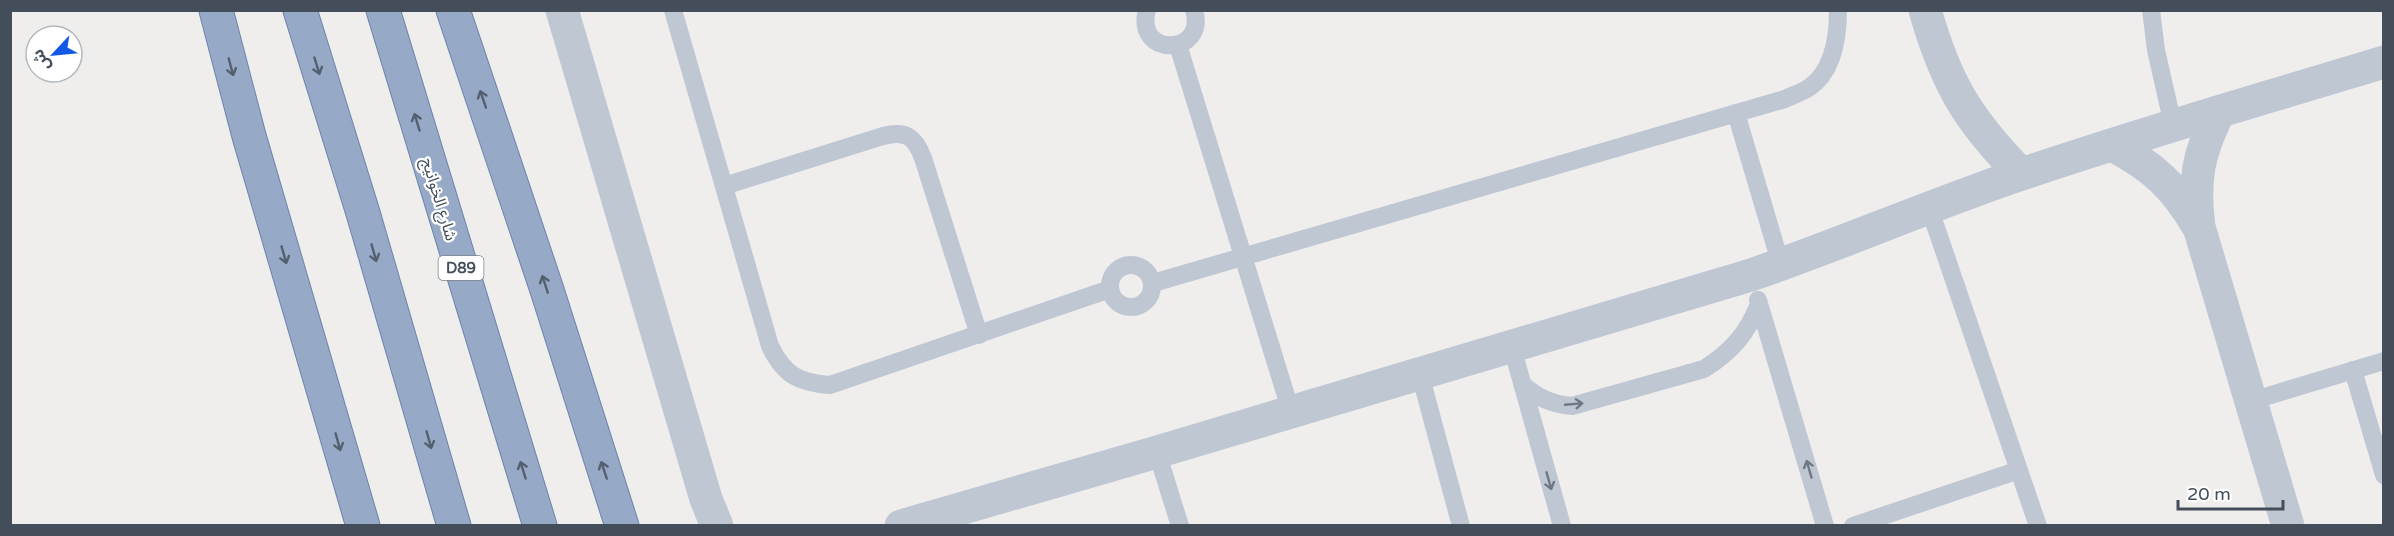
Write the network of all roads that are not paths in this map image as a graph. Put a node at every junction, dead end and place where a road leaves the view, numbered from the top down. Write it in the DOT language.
graph roads {
  1 [pos="216,10"];
  2 [pos="300,10"];
  3 [pos="383,10"];
  4 [pos="453,10"];
  5 [pos="562,10"];
  6 [pos="673,10"];
  7 [pos="1147,10"];
  8 [pos="1194,10"];
  9 [pos="1838,10"];
  10 [pos="1925,10"];
  11 [pos="2151,10"];
  12 [pos="1178,45"];
  13 [pos="2384,62"];
  14 [pos="2219,112"];
  15 [pos="1736,113"];
  16 [pos="2174,125"];
  17 [pos="2112,145"];
  18 [pos="2021,174"];
  19 [pos="724,186"];
  20 [pos="1929,207"];
  21 [pos="2199,227"];
  22 [pos="1243,257"];
  23 [pos="1764,281"];
  24 [pos="1153,283"];
  25 [pos="1110,289"];
  26 [pos="979,335"];
  27 [pos="1512,347"];
  28 [pos="2384,361"];
  29 [pos="2353,370"];
  30 [pos="1420,374"];
  31 [pos="1522,384"];
  32 [pos="2251,401"];
  33 [pos="1292,412"];
  34 [pos="1157,452"];
  35 [pos="2019,470"];
  36 [pos="2384,475"];
  37 [pos="363,525"];
  38 [pos="454,525"];
  39 [pos="540,525"];
  40 [pos="622,525"];
  41 [pos="717,525"];
  42 [pos="901,525"];
  43 [pos="1180,525"];
  44 [pos="1461,525"];
  45 [pos="1562,525"];
  46 [pos="1825,525"];
  47 [pos="1853,525"];
  48 [pos="2038,525"];
  49 [pos="2288,525"];
  1 -- 37 [label="highway, one-way"];
  2 -- 38 [label="highway, one-way"];
  39 -- 3 [label="highway, شارع الخوانيج / D89, one-way"];
  40 -- 4 [label="highway, one-way"];
  5 -- 41 [label="street"];
  6 -- 19 [label="lane"];
  7 -- 12 [label="lane"];
  8 -- 12 [label="lane"];
  9 -- 15 [label="lane"];
  10 -- 18 [label="street"];
  11 -- 16 [label="lane"];
  12 -- 22 [label="lane"];
  13 -- 14 [label="street"];
  14 -- 16 [label="street"];
  14 -- 21 [label="street"];
  15 -- 22 [label="lane"];
  15 -- 23 [label="lane"];
  16 -- 17 [label="street"];
  17 -- 18 [label="street"];
  17 -- 21 [label="street"];
  18 -- 20 [label="street"];
  19 -- 26 [label="lane"];
  19 -- 26 [label="lane"];
  20 -- 23 [label="street"];
  20 -- 35 [label="lane"];
  21 -- 32 [label="street"];
  22 -- 24 [label="lane"];
  22 -- 33 [label="lane"];
  23 -- 27 [label="street"];
  31 -- 23 [label="lane, one-way"];
  46 -- 23 [label="lane, one-way"];
  24 -- 25 [label="lane"];
  24 -- 25 [label="lane"];
  25 -- 26 [label="lane"];
  27 -- 30 [label="street"];
  27 -- 31 [label="lane"];
  28 -- 29 [label="lane"];
  29 -- 32 [label="lane"];
  29 -- 36 [label="lane"];
  30 -- 33 [label="street"];
  30 -- 44 [label="lane"];
  31 -- 45 [label="lane, one-way"];
  32 -- 49 [label="street"];
  33 -- 34 [label="street"];
  34 -- 42 [label="street"];
  34 -- 43 [label="lane"];
  35 -- 47 [label="lane"];
  35 -- 48 [label="lane"];
}
